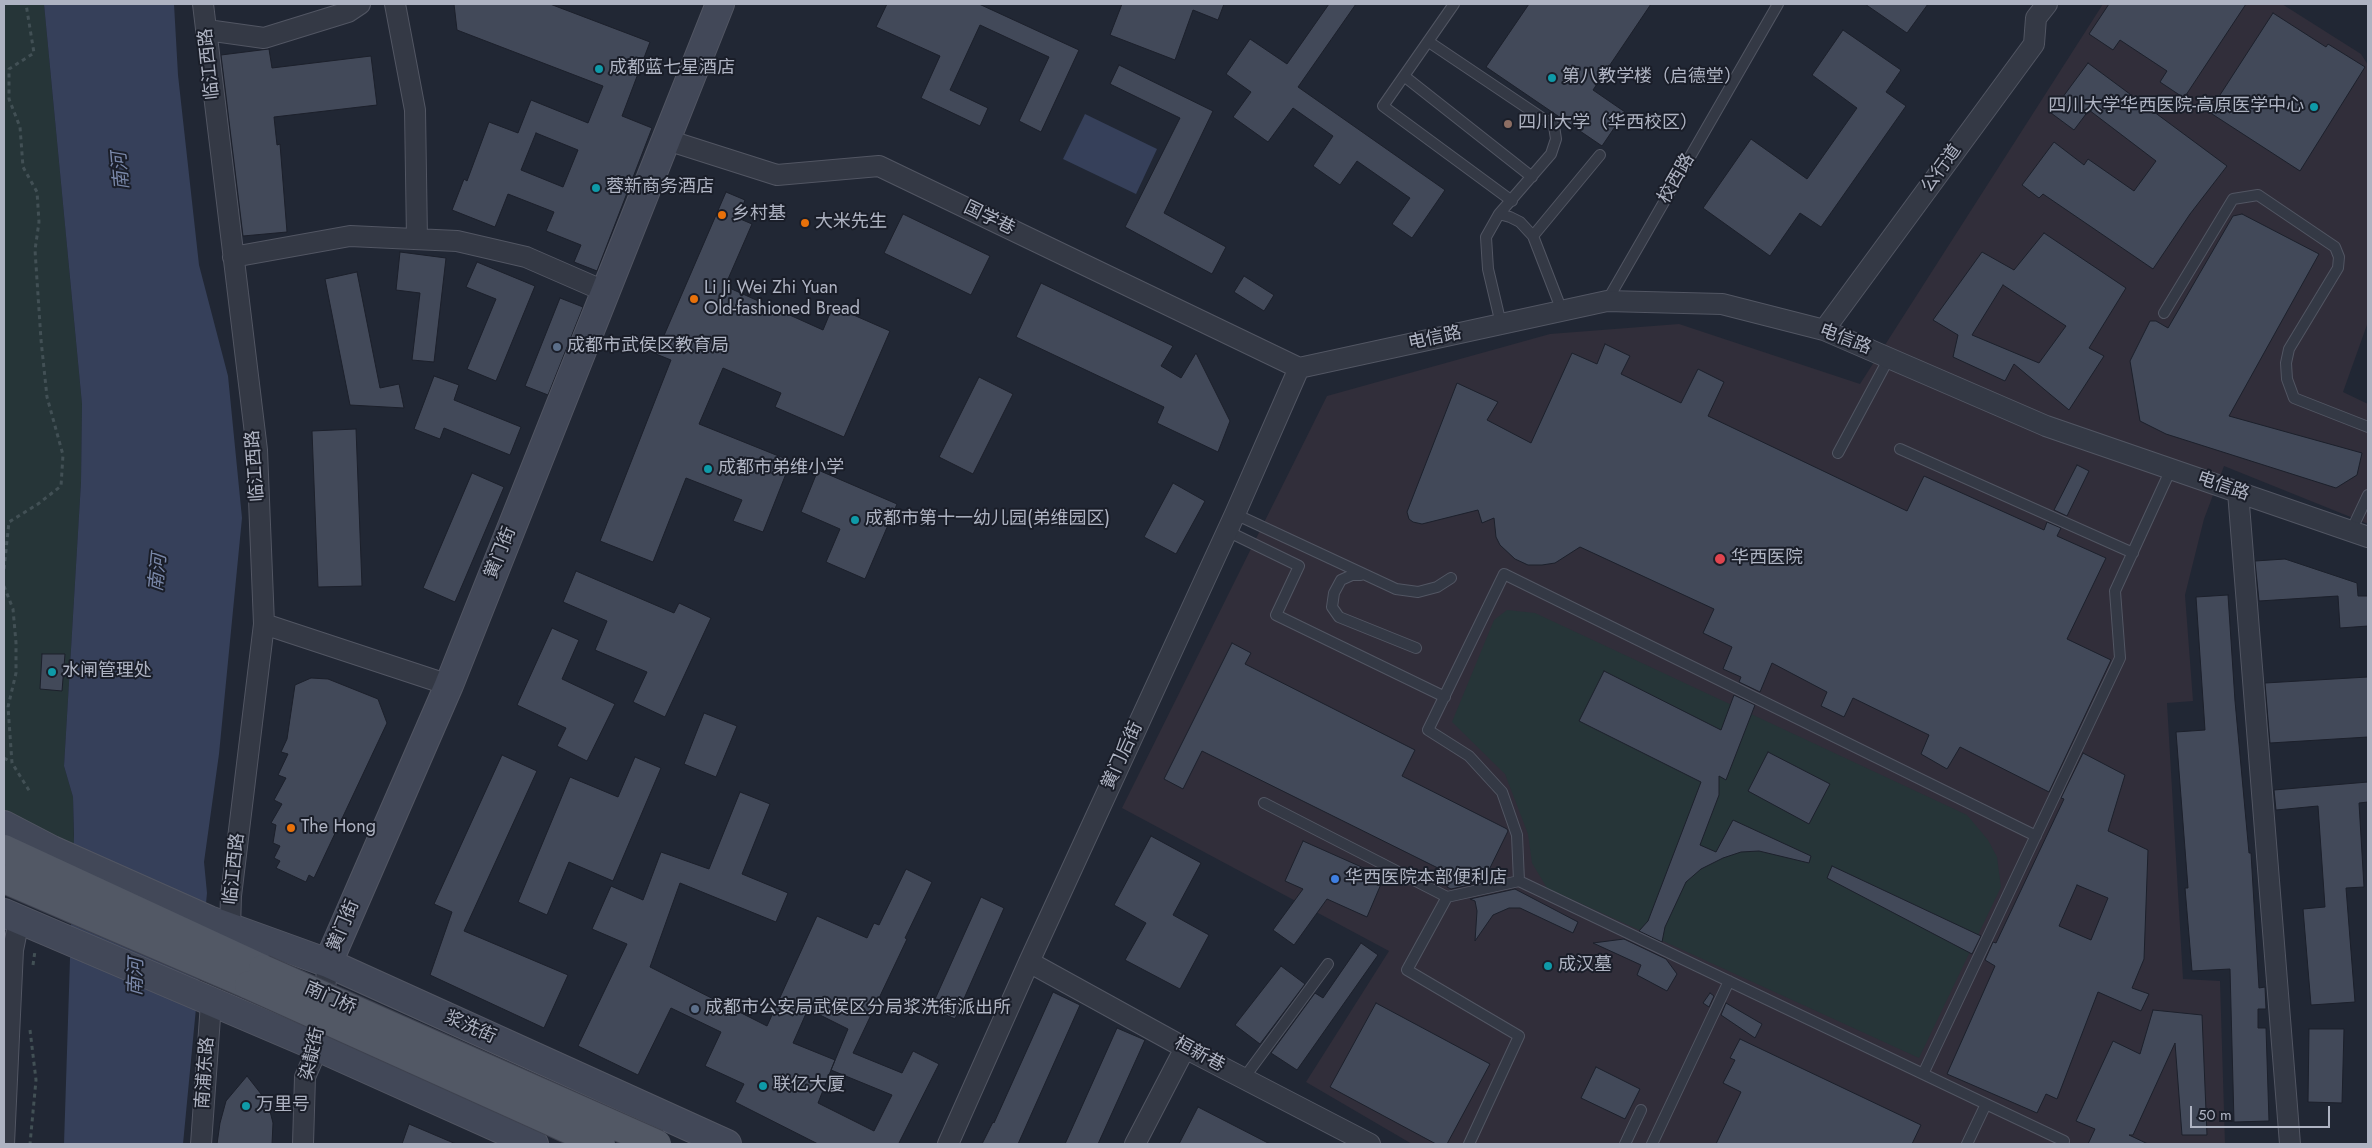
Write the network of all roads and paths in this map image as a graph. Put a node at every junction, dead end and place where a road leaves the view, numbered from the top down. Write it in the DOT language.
graph roads {
  1 [pos="26,4"];
  2 [pos="203,4"];
  3 [pos="360,4"];
  4 [pos="395,4"];
  5 [pos="720,4"];
  6 [pos="1454,4"];
  7 [pos="1778,4"];
  8 [pos="2047,4"];
  9 [pos="206,30"];
  10 [pos="1429,42"];
  11 [pos="1404,76"];
  12 [pos="664,139"];
  13 [pos="1600,155"];
  14 [pos="1532,177"];
  15 [pos="1512,201"];
  16 [pos="1499,214"];
  17 [pos="1533,236"];
  18 [pos="417,239"];
  19 [pos="233,257"];
  20 [pos="604,291"];
  21 [pos="1607,301"];
  22 [pos="1562,311"];
  23 [pos="2164,313"];
  24 [pos="1501,324"];
  25 [pos="1824,330"];
  26 [pos="1889,358"];
  27 [pos="1299,368"];
  28 [pos="2368,427"];
  29 [pos="1900,450"];
  30 [pos="1838,453"];
  31 [pos="2171,469"];
  32 [pos="2238,492"];
  33 [pos="2368,495"];
  34 [pos="1231,523"];
  35 [pos="2359,534"];
  36 [pos="2133,553"];
  37 [pos="4,569"];
  38 [pos="1364,576"];
  39 [pos="1451,578"];
  40 [pos="4,586"];
  41 [pos="264,624"];
  42 [pos="1416,648"];
  43 [pos="449,685"];
  44 [pos="1445,697"];
  45 [pos="4,758"];
  46 [pos="12,763"];
  47 [pos="30,792"];
  48 [pos="1264,803"];
  49 [pos="4,825"];
  50 [pos="2036,836"];
  51 [pos="4,849"];
  52 [pos="4,879"];
  53 [pos="1519,881"];
  54 [pos="1448,897"];
  55 [pos="20,921"];
  56 [pos="220,924"];
  57 [pos="1029,962"];
  58 [pos="328,963"];
  59 [pos="1328,964"];
  60 [pos="33,968"];
  61 [pos="1728,981"];
  62 [pos="209,1001"];
  63 [pos="29,1025"];
  64 [pos="318,1047"];
  65 [pos="1185,1048"];
  66 [pos="1923,1074"];
  67 [pos="1244,1078"];
  68 [pos="1986,1104"];
  69 [pos="1641,1110"];
  70 [pos="4,1144"];
  71 [pos="30,1144"];
  72 [pos="201,1144"];
  73 [pos="304,1144"];
  74 [pos="534,1144"];
  75 [pos="601,1144"];
  76 [pos="657,1144"];
  77 [pos="727,1144"];
  78 [pos="948,1144"];
  79 [pos="1135,1144"];
  80 [pos="1370,1144"];
  81 [pos="1469,1144"];
  82 [pos="1625,1144"];
  83 [pos="1652,1144"];
  84 [pos="1967,1144"];
  85 [pos="2063,1144"];
  86 [pos="2290,1144"];
  1 -- 37 [label="path"];
  2 -- 9 [label="street, 临江西路"];
  3 -- 9 [label="street"];
  4 -- 18 [label="street"];
  5 -- 12 [label="main road, 黉门街"];
  6 -- 10 [label="lane"];
  7 -- 21 [label="lane, 校西路"];
  8 -- 25 [label="street, 公行道"];
  9 -- 19 [label="street, 临江西路"];
  10 -- 11 [label="lane"];
  10 -- 14 [label="lane"];
  11 -- 14 [label="lane"];
  11 -- 15 [label="lane"];
  12 -- 20 [label="main road, 黉门街"];
  12 -- 27 [label="street, 国学巷"];
  13 -- 17 [label="lane"];
  14 -- 15 [label="lane"];
  15 -- 16 [label="lane"];
  16 -- 17 [label="lane"];
  16 -- 24 [label="lane"];
  17 -- 22 [label="lane"];
  18 -- 19 [label="street"];
  18 -- 20 [label="street"];
  19 -- 41 [label="street, 临江西路"];
  20 -- 43 [label="main road, 黉门街"];
  21 -- 22 [label="street, 电信路"];
  21 -- 25 [label="street, 电信路"];
  22 -- 24 [label="street, 电信路"];
  23 -- 28 [label="lane"];
  24 -- 27 [label="street, 电信路"];
  25 -- 26 [label="street, 电信路"];
  26 -- 30 [label="lane"];
  26 -- 31 [label="street, 电信路"];
  27 -- 34 [label="street, 黉门后街"];
  29 -- 36 [label="lane"];
  31 -- 32 [label="street, 电信路"];
  31 -- 36 [label="lane"];
  32 -- 35 [label="street, 电信路"];
  32 -- 86 [label="street"];
  33 -- 35 [label="lane"];
  34 -- 38 [label="lane"];
  34 -- 44 [label="lane"];
  34 -- 57 [label="street, 黉门后街"];
  36 -- 50 [label="lane"];
  38 -- 39 [label="lane"];
  38 -- 42 [label="lane"];
  40 -- 46 [label="path"];
  41 -- 43 [label="street"];
  41 -- 56 [label="street, 临江西路"];
  43 -- 58 [label="main road, 黉门街"];
  44 -- 50 [label="lane"];
  44 -- 53 [label="lane"];
  45 -- 46 [label="path"];
  46 -- 47 [label="path"];
  48 -- 54 [label="lane"];
  49 -- 56 [label="main road"];
  50 -- 66 [label="lane"];
  51 -- 76 [label="main road, 南门桥, bridge"];
  52 -- 75 [label="main road, 南门桥, bridge"];
  53 -- 54 [label="lane"];
  53 -- 61 [label="lane"];
  54 -- 81 [label="lane"];
  55 -- 60 [label="path"];
  55 -- 62 [label="main road"];
  55 -- 70 [label="street"];
  56 -- 58 [label="main road, 浆洗街"];
  57 -- 65 [label="street, 桓新巷"];
  57 -- 78 [label="street, 黉门后街"];
  58 -- 64 [label="street, 染靛街"];
  58 -- 77 [label="main road, 浆洗街"];
  59 -- 67 [label="lane"];
  61 -- 66 [label="lane"];
  61 -- 83 [label="lane"];
  62 -- 64 [label="main road"];
  62 -- 72 [label="street, 南浦东路"];
  63 -- 71 [label="path"];
  64 -- 73 [label="street, 染靛街"];
  64 -- 74 [label="main road"];
  65 -- 67 [label="street, 桓新巷"];
  65 -- 79 [label="street"];
  66 -- 68 [label="lane"];
  67 -- 80 [label="street, 桓新巷"];
  68 -- 84 [label="lane"];
  68 -- 85 [label="lane"];
  69 -- 82 [label="lane"];
}
